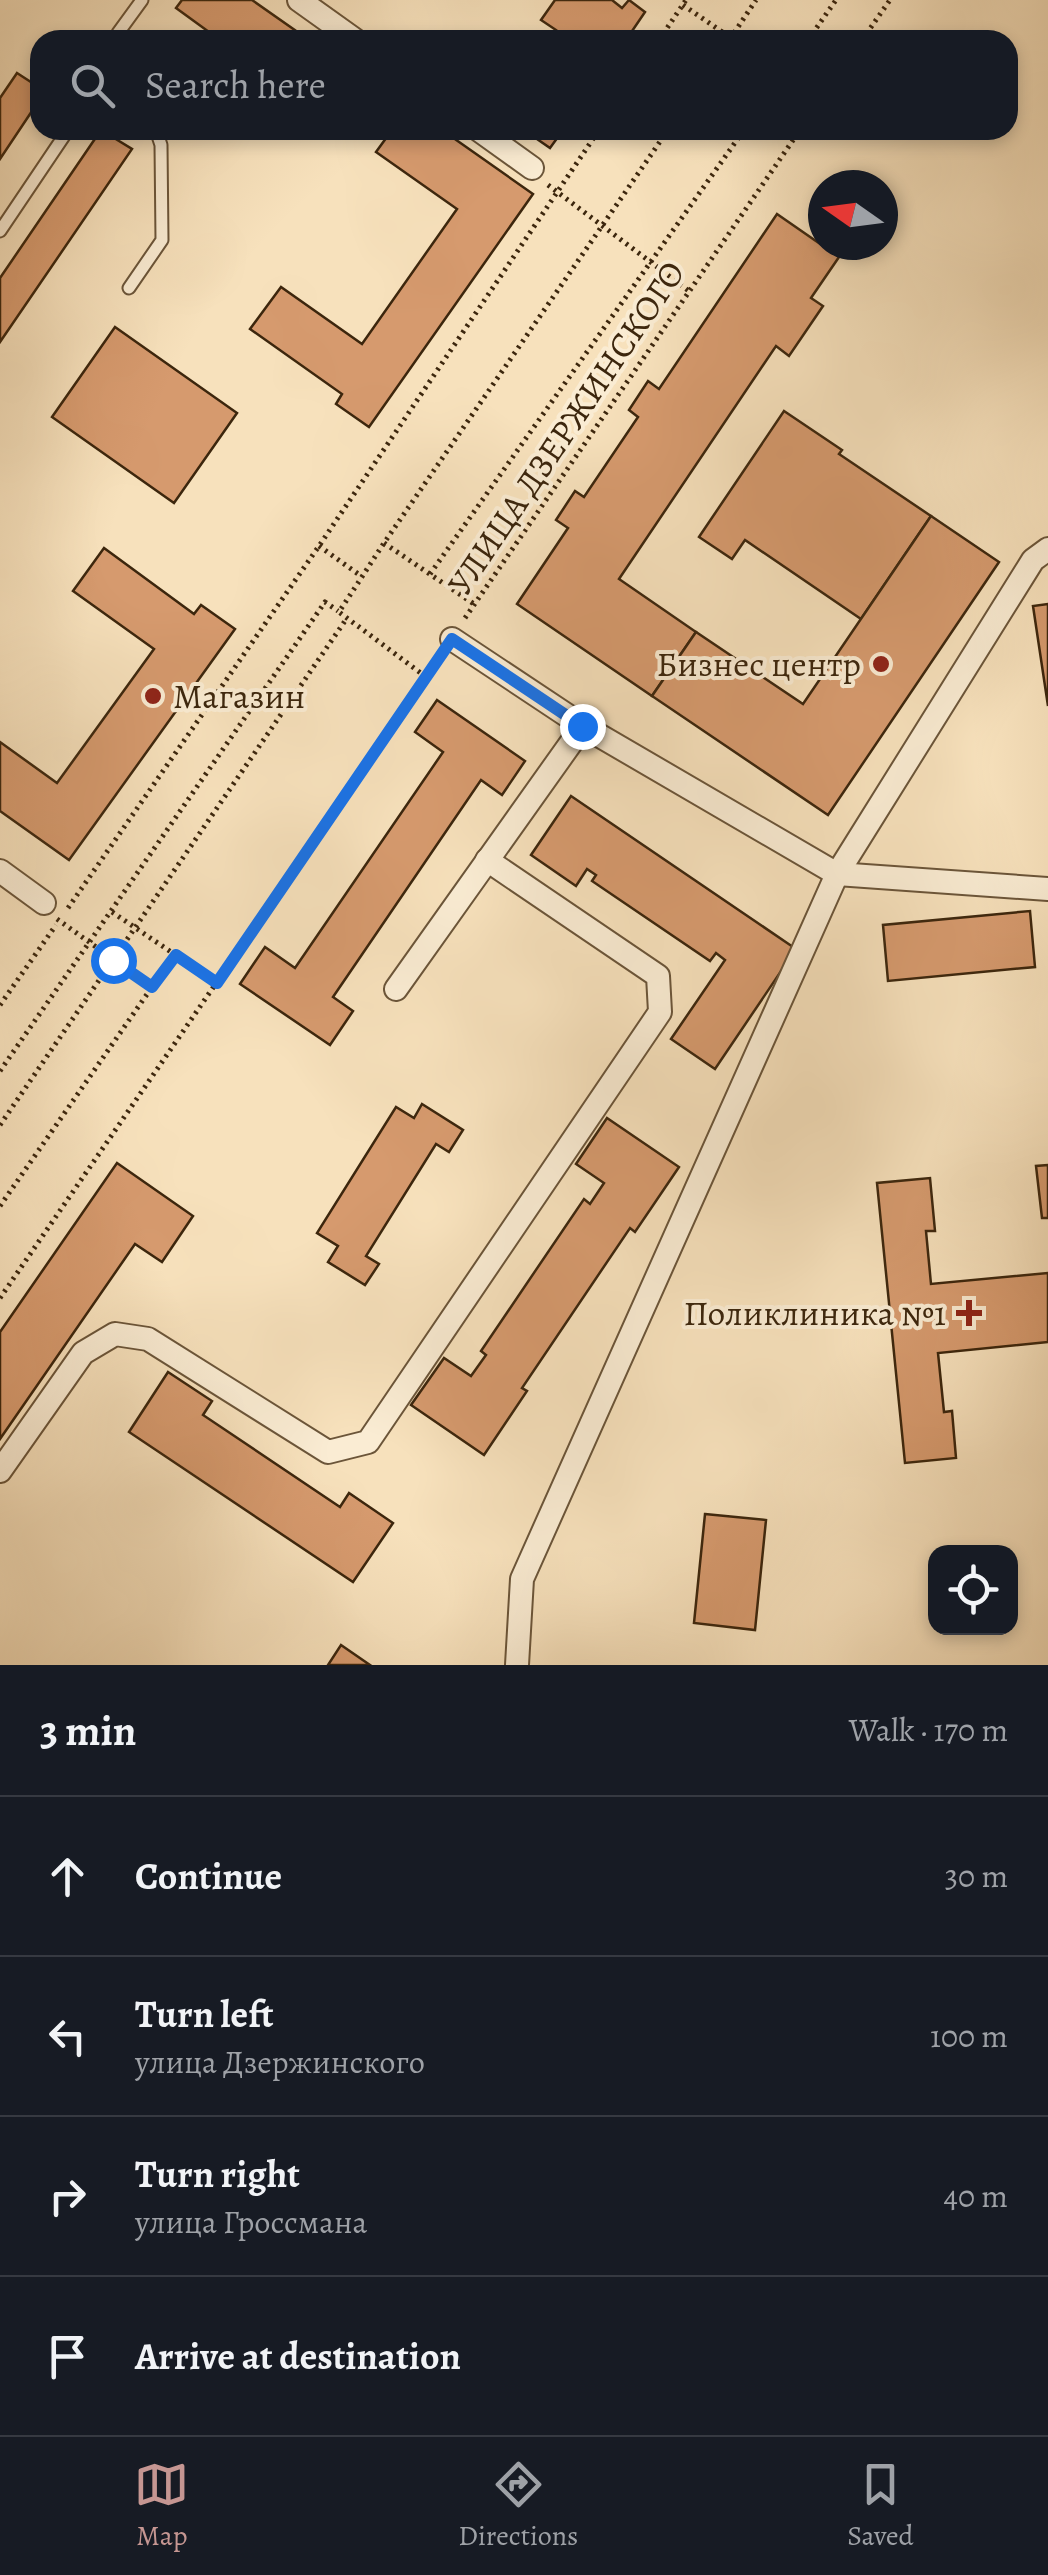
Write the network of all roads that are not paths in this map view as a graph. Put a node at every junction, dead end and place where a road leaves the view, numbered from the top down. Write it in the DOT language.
graph roads {
  1 [pos="142,0"];
  2 [pos="299,0"];
  3 [pos="120,30"];
  4 [pos="340,30"];
  5 [pos="61,140"];
  6 [pos="159,140"];
  7 [pos="493,140"];
  8 [pos="532,168"];
  9 [pos="0,231"];
  10 [pos="129,288"];
  11 [pos="1048,550"];
  12 [pos="452,639"];
  13 [pos="582,726"];
  14 [pos="486,860"];
  15 [pos="0,871"];
  16 [pos="837,874"];
  17 [pos="1048,889"];
  18 [pos="51,912"];
  19 [pos="396,990"];
  20 [pos="0,1471"];
  21 [pos="518,1665"];
  1 -- 3 [label="lane"];
  2 -- 4 [label="street"];
  5 -- 9 [label="lane"];
  6 -- 10 [label="lane"];
  7 -- 8 [label="street"];
  11 -- 16 [label="street"];
  12 -- 13 [label="street"];
  13 -- 14 [label="street"];
  13 -- 16 [label="street"];
  14 -- 19 [label="street"];
  14 -- 20 [label="street"];
  15 -- 18 [label="street"];
  16 -- 17 [label="street"];
  16 -- 21 [label="street"];
}
